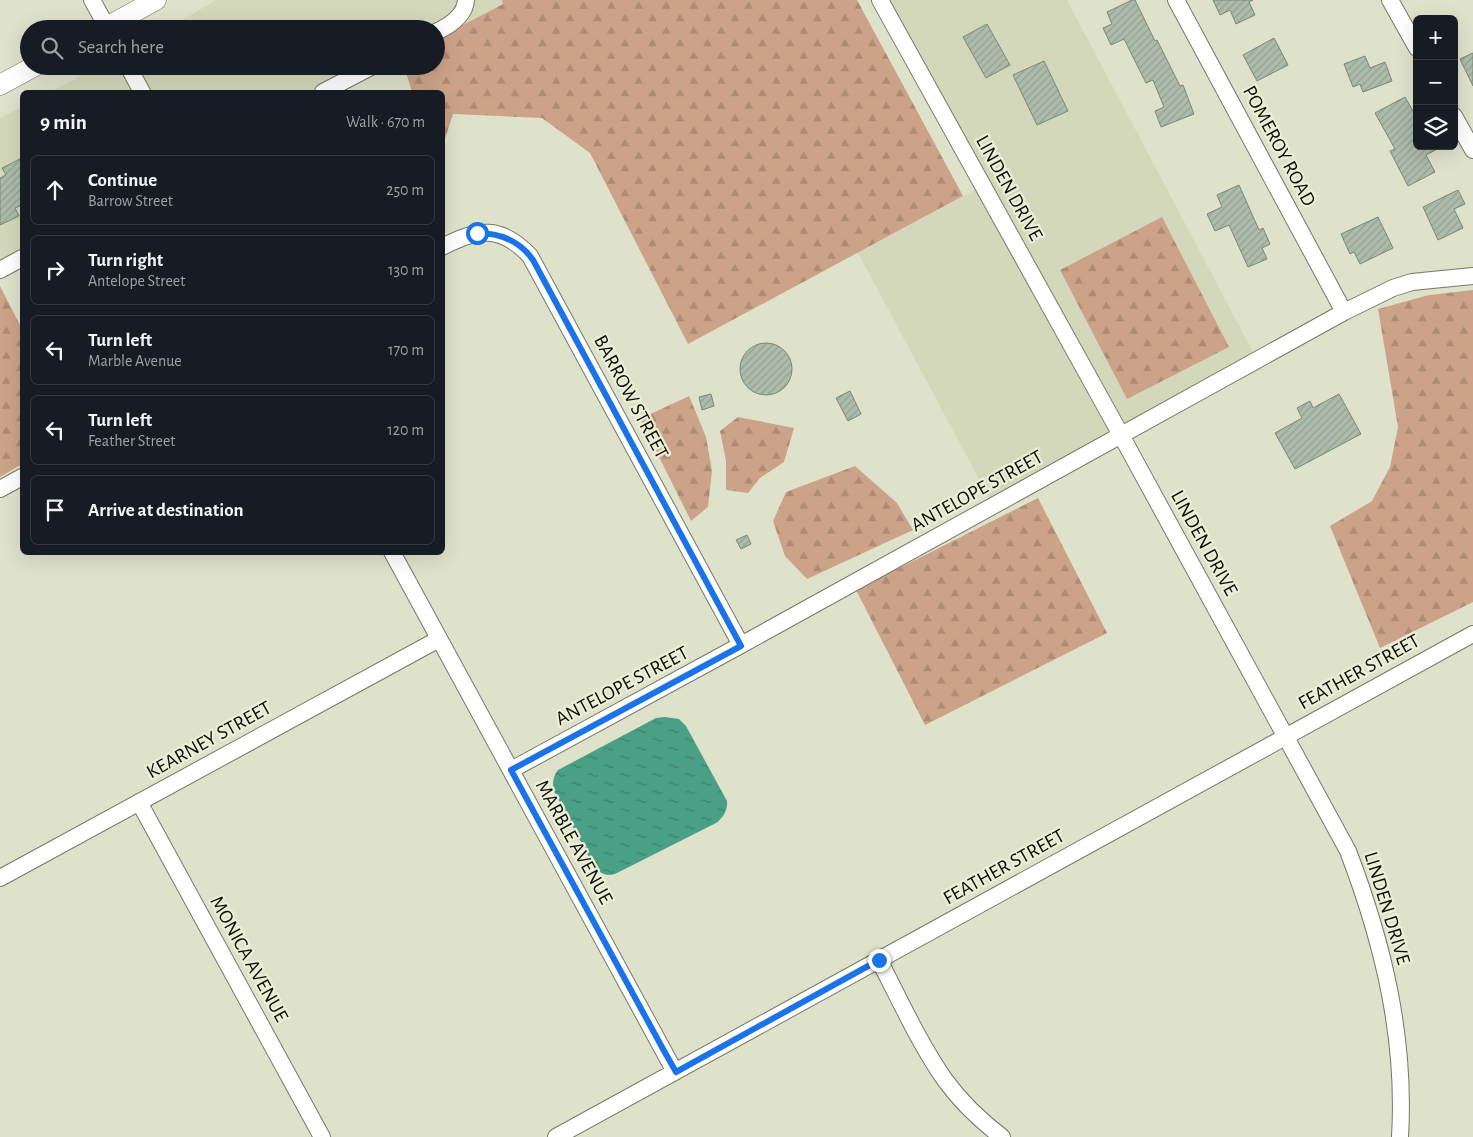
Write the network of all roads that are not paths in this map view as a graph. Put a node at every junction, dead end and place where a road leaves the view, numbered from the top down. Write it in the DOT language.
graph roads {
  1 [pos="92,0"];
  2 [pos="156,0"];
  3 [pos="466,0"];
  4 [pos="880,0"];
  5 [pos="1176,0"];
  6 [pos="1390,0"];
  7 [pos="102,20"];
  8 [pos="120,20"];
  9 [pos="445,28"];
  10 [pos="1413,41"];
  11 [pos="20,74"];
  12 [pos="133,75"];
  13 [pos="356,75"];
  14 [pos="0,85"];
  15 [pos="141,90"];
  16 [pos="327,90"];
  17 [pos="1458,123"];
  18 [pos="1473,150"];
  19 [pos="445,245"];
  20 [pos="20,259"];
  21 [pos="0,270"];
  22 [pos="1473,276"];
  23 [pos="1344,312"];
  24 [pos="1121,435"];
  25 [pos="20,478"];
  26 [pos="0,489"];
  27 [pos="394,555"];
  28 [pos="1473,634"];
  29 [pos="439,639"];
  30 [pos="741,646"];
  31 [pos="1286,737"];
  32 [pos="511,770"];
  33 [pos="139,802"];
  34 [pos="0,878"];
  35 [pos="879,960"];
  36 [pos="676,1072"];
  37 [pos="322,1137"];
  38 [pos="556,1137"];
  39 [pos="1002,1137"];
  40 [pos="1400,1137"];
  1 -- 7 [label="street"];
  2 -- 8 [label="main road"];
  3 -- 9 [label="street"];
  4 -- 24 [label="street, LINDEN DRIVE"];
  5 -- 23 [label="street, POMEROY ROAD"];
  6 -- 10 [label="street"];
  11 -- 14 [label="main road"];
  12 -- 15 [label="street"];
  13 -- 16 [label="street"];
  17 -- 18 [label="street"];
  19 -- 30 [label="street, BARROW STREET"];
  20 -- 21 [label="street"];
  22 -- 23 [label="street, ANTELOPE STREET"];
  23 -- 24 [label="street, ANTELOPE STREET"];
  24 -- 30 [label="street, ANTELOPE STREET"];
  24 -- 31 [label="street, LINDEN DRIVE"];
  25 -- 26 [label="street"];
  27 -- 29 [label="street, MARBLE AVENUE"];
  28 -- 31 [label="street, FEATHER STREET"];
  29 -- 32 [label="street, MARBLE AVENUE"];
  29 -- 33 [label="street, KEARNEY STREET"];
  30 -- 32 [label="street, ANTELOPE STREET"];
  31 -- 35 [label="street, FEATHER STREET"];
  31 -- 40 [label="street, LINDEN DRIVE"];
  32 -- 36 [label="street, MARBLE AVENUE"];
  33 -- 34 [label="street, KEARNEY STREET"];
  33 -- 37 [label="street, MONICA AVENUE"];
  35 -- 36 [label="street, FEATHER STREET"];
  35 -- 39 [label="street"];
  36 -- 38 [label="street, FEATHER STREET"];
}
